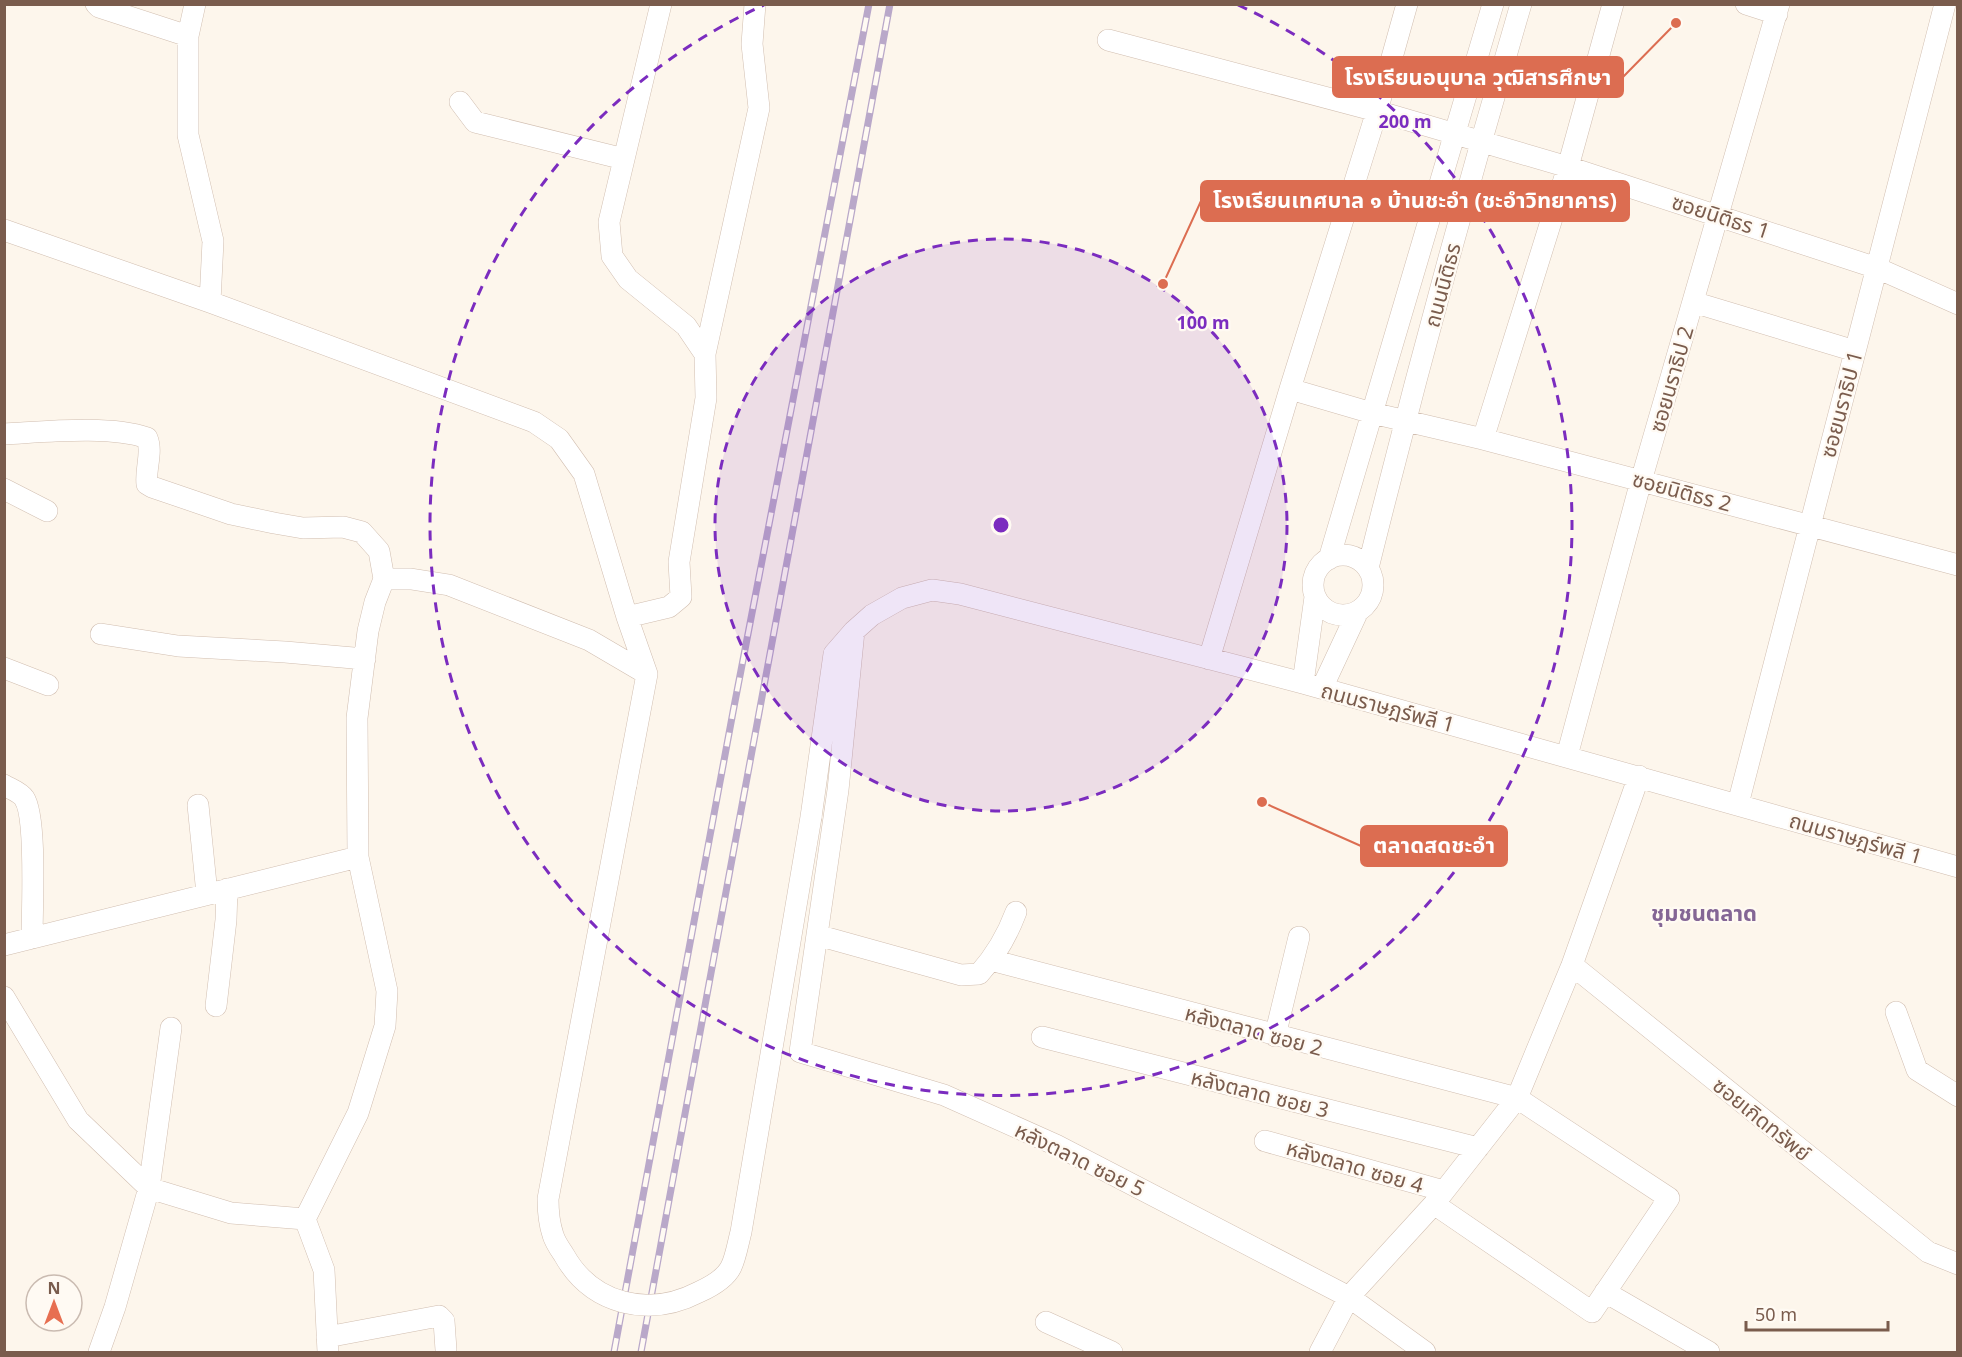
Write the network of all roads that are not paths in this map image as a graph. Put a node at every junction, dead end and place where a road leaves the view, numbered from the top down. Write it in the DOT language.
graph roads {
  1 [pos="96,4"];
  2 [pos="195,4"];
  3 [pos="662,4"];
  4 [pos="755,4"];
  5 [pos="1407,4"];
  6 [pos="1493,4"];
  7 [pos="1521,4"];
  8 [pos="1613,4"];
  9 [pos="1746,4"];
  10 [pos="1945,4"];
  11 [pos="1778,9"];
  12 [pos="188,36"];
  13 [pos="1108,40"];
  14 [pos="460,102"];
  15 [pos="1377,111"];
  16 [pos="1455,134"];
  17 [pos="1481,141"];
  18 [pos="624,159"];
  19 [pos="1568,167"];
  20 [pos="1719,215"];
  21 [pos="4,231"];
  22 [pos="1877,268"];
  23 [pos="210,302"];
  24 [pos="1693,302"];
  25 [pos="1958,304"];
  26 [pos="1855,351"];
  27 [pos="705,354"];
  28 [pos="1290,389"];
  29 [pos="1372,413"];
  30 [pos="1405,422"];
  31 [pos="4,434"];
  32 [pos="1482,439"];
  33 [pos="1641,481"];
  34 [pos="4,489"];
  35 [pos="47,511"];
  36 [pos="1810,525"];
  37 [pos="1329,559"];
  38 [pos="1958,565"];
  39 [pos="1368,568"];
  40 [pos="384,579"];
  41 [pos="1315,597"];
  42 [pos="1358,611"];
  43 [pos="627,617"];
  44 [pos="854,631"];
  45 [pos="101,633"];
  46 [pos="365,659"];
  47 [pos="1209,659"];
  48 [pos="4,668"];
  49 [pos="647,674"];
  50 [pos="48,685"];
  51 [pos="1312,686"];
  52 [pos="1567,756"];
  53 [pos="1639,776"];
  54 [pos="4,785"];
  55 [pos="1738,804"];
  56 [pos="198,805"];
  57 [pos="358,857"];
  58 [pos="1958,867"];
  59 [pos="217,892"];
  60 [pos="1016,912"];
  61 [pos="817,935"];
  62 [pos="1299,937"];
  63 [pos="32,938"];
  64 [pos="4,945"];
  65 [pos="991,960"];
  66 [pos="1572,965"];
  67 [pos="4,997"];
  68 [pos="216,1006"];
  69 [pos="1896,1012"];
  70 [pos="171,1028"];
  71 [pos="1275,1035"];
  72 [pos="1042,1037"];
  73 [pos="1958,1096"];
  74 [pos="1517,1098"];
  75 [pos="1265,1141"];
  76 [pos="1478,1148"];
  77 [pos="148,1188"];
  78 [pos="1439,1198"];
  79 [pos="305,1220"];
  80 [pos="1958,1264"];
  81 [pos="1605,1292"];
  82 [pos="1348,1297"];
  83 [pos="1046,1322"];
  84 [pos="328,1345"];
  85 [pos="446,1350"];
  86 [pos="99,1353"];
  87 [pos="1112,1353"];
  88 [pos="1320,1353"];
  89 [pos="1425,1353"];
  90 [pos="1709,1353"];
  1 -- 12 [label="street"];
  2 -- 12 [label="street"];
  3 -- 18 [label="street"];
  4 -- 27 [label="street"];
  5 -- 15 [label="street"];
  6 -- 16 [label="street, ถนนนิติธร"];
  7 -- 17 [label="street, ถนนนิติธร"];
  8 -- 19 [label="street"];
  9 -- 11 [label="street"];
  10 -- 22 [label="street, ซอยนราธิป 1"];
  11 -- 20 [label="street, ซอยนราธิป 2"];
  12 -- 23 [label="street"];
  13 -- 15 [label="street, ซอยนิติธร 1"];
  14 -- 18 [label="street"];
  15 -- 16 [label="street, ซอยนิติธร 1"];
  15 -- 28 [label="street"];
  16 -- 17 [label="street, ซอยนิติธร 1"];
  16 -- 29 [label="street, ถนนนิติธร"];
  17 -- 19 [label="street, ซอยนิติธร 1"];
  17 -- 30 [label="street, ถนนนิติธร"];
  18 -- 27 [label="street"];
  19 -- 20 [label="street, ซอยนิติธร 1"];
  19 -- 32 [label="street"];
  20 -- 22 [label="street, ซอยนิติธร 1"];
  20 -- 24 [label="street, ซอยนราธิป 2"];
  21 -- 23 [label="street"];
  22 -- 25 [label="street, ซอยนิติธร 1"];
  22 -- 26 [label="street, ซอยนราธิป 1"];
  23 -- 43 [label="street"];
  24 -- 26 [label="street"];
  24 -- 33 [label="street, ซอยนราธิป 2"];
  26 -- 36 [label="street, ซอยนราธิป 1"];
  27 -- 43 [label="street"];
  28 -- 29 [label="street, ซอยนิติธร 2"];
  28 -- 47 [label="street"];
  29 -- 30 [label="street, ซอยนิติธร 2"];
  29 -- 37 [label="street, ถนนนิติธร"];
  30 -- 32 [label="street, ซอยนิติธร 2"];
  30 -- 39 [label="street, ถนนนิติธร"];
  31 -- 40 [label="street"];
  32 -- 33 [label="street, ซอยนิติธร 2"];
  33 -- 36 [label="street, ซอยนิติธร 2"];
  33 -- 52 [label="street, ซอยนราธิป 2"];
  34 -- 35 [label="street"];
  36 -- 38 [label="street, ซอยนิติธร 2"];
  36 -- 55 [label="street, ซอยนราธิป 1"];
  37 -- 39 [label="street"];
  37 -- 41 [label="street"];
  39 -- 42 [label="street"];
  40 -- 46 [label="street"];
  40 -- 49 [label="street"];
  41 -- 42 [label="street"];
  41 -- 51 [label="street"];
  42 -- 51 [label="street"];
  43 -- 49 [label="street"];
  44 -- 47 [label="street, ถนนราษฎร์พลี 1"];
  44 -- 49 [label="street, ถนนราษฎร์พลี 1, bridge"];
  44 -- 61 [label="street"];
  45 -- 46 [label="street"];
  46 -- 57 [label="street"];
  47 -- 51 [label="street, ถนนราษฎร์พลี 1"];
  48 -- 50 [label="street"];
  51 -- 52 [label="street, ถนนราษฎร์พลี 1"];
  52 -- 53 [label="street, ถนนราษฎร์พลี 1"];
  53 -- 55 [label="street, ถนนราษฎร์พลี 1"];
  53 -- 66 [label="street"];
  54 -- 63 [label="street"];
  55 -- 58 [label="street, ถนนราษฎร์พลี 1"];
  56 -- 59 [label="street"];
  57 -- 59 [label="street"];
  57 -- 79 [label="street"];
  59 -- 63 [label="street"];
  59 -- 68 [label="street"];
  60 -- 65 [label="street"];
  61 -- 65 [label="street"];
  61 -- 82 [label="street, หลังตลาด ซอย 5"];
  62 -- 71 [label="street"];
  63 -- 64 [label="street"];
  65 -- 71 [label="street, หลังตลาด ซอย 2"];
  66 -- 74 [label="street"];
  66 -- 80 [label="street, ซอยเกิดทรัพย์"];
  67 -- 77 [label="street"];
  69 -- 73 [label="street"];
  70 -- 77 [label="street"];
  71 -- 74 [label="street, หลังตลาด ซอย 2"];
  72 -- 76 [label="street, หลังตลาด ซอย 3"];
  74 -- 76 [label="street"];
  74 -- 81 [label="street, หลังตลาด ซอย 2"];
  75 -- 78 [label="street, หลังตลาด ซอย 4"];
  76 -- 78 [label="street"];
  77 -- 79 [label="street"];
  77 -- 86 [label="street"];
  78 -- 81 [label="street, หลังตลาด ซอย 4"];
  78 -- 82 [label="street"];
  79 -- 84 [label="street"];
  81 -- 90 [label="street"];
  82 -- 88 [label="street"];
  82 -- 89 [label="street, หลังตลาด ซอย 5"];
  83 -- 87 [label="street"];
  84 -- 85 [label="street"];
}
